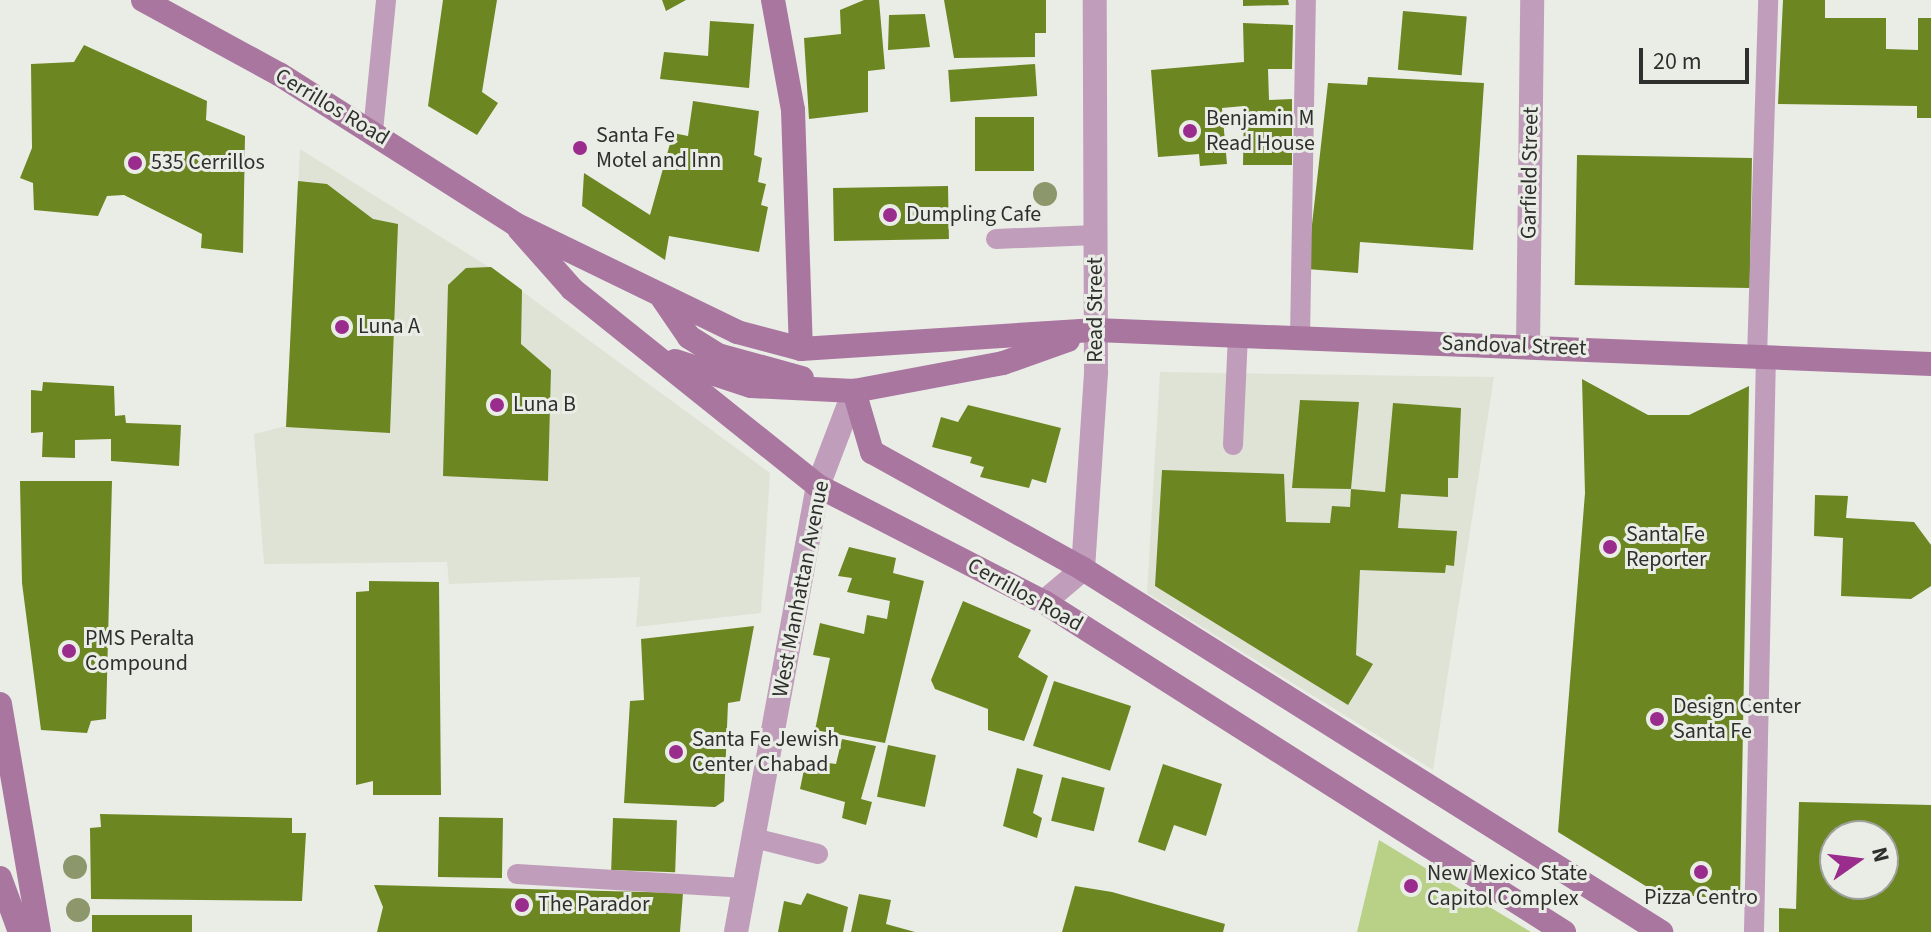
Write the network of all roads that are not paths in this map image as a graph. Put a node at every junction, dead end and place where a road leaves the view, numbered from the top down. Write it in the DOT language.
graph roads {
  1 [pos="143,0"];
  2 [pos="386,0"];
  3 [pos="773,0"];
  4 [pos="1095,0"];
  5 [pos="1306,0"];
  6 [pos="1532,0"];
  7 [pos="1768,0"];
  8 [pos="373,131"];
  9 [pos="515,224"];
  10 [pos="1096,235"];
  11 [pos="996,239"];
  12 [pos="661,296"];
  13 [pos="1096,330"];
  14 [pos="1238,335"];
  15 [pos="1300,337"];
  16 [pos="1528,346"];
  17 [pos="801,349"];
  18 [pos="1762,356"];
  19 [pos="661,357"];
  20 [pos="1931,364"];
  21 [pos="854,391"];
  22 [pos="1233,445"];
  23 [pos="818,486"];
  24 [pos="1083,569"];
  25 [pos="1044,602"];
  26 [pos="0,704"];
  27 [pos="3,751"];
  28 [pos="754,838"];
  29 [pos="818,854"];
  30 [pos="517,874"];
  31 [pos="0,878"];
  32 [pos="744,888"];
  33 [pos="20,932"];
  34 [pos="39,932"];
  35 [pos="736,932"];
  36 [pos="1564,932"];
  37 [pos="1661,932"];
  38 [pos="1754,932"];
  1 -- 8 [label="street, Cerrillos Road"];
  2 -- 8 [label="lane"];
  3 -- 17 [label="street"];
  4 -- 10 [label="street, Read Street"];
  5 -- 15 [label="lane"];
  6 -- 16 [label="street, Garfield Street"];
  7 -- 18 [label="lane"];
  8 -- 9 [label="street, Cerrillos Road"];
  9 -- 12 [label="street, Cerrillos Road"];
  9 -- 19 [label="street, Cerrillos Road"];
  10 -- 11 [label="lane"];
  10 -- 13 [label="street, Read Street"];
  12 -- 17 [label="street, Cerrillos Road"];
  12 -- 21 [label="street, Cerrillos Road"];
  13 -- 14 [label="street, Sandoval Street"];
  13 -- 17 [label="street, Sandoval Street"];
  13 -- 21 [label="street, Sandoval Street"];
  13 -- 24 [label="street, Read Street"];
  14 -- 15 [label="street, Sandoval Street"];
  14 -- 22 [label="lane"];
  15 -- 16 [label="street, Sandoval Street"];
  16 -- 18 [label="street, Sandoval Street"];
  18 -- 20 [label="street, Sandoval Street"];
  18 -- 38 [label="lane"];
  19 -- 21 [label="street, Sandoval Street"];
  19 -- 23 [label="street, Cerrillos Road"];
  21 -- 23 [label="street, West Manhattan Avenue"];
  21 -- 24 [label="street"];
  23 -- 25 [label="street, Cerrillos Road"];
  23 -- 28 [label="street, West Manhattan Avenue"];
  24 -- 25 [label="street"];
  24 -- 37 [label="street"];
  25 -- 36 [label="street, Cerrillos Road"];
  26 -- 27 [label="street"];
  27 -- 34 [label="street"];
  28 -- 29 [label="lane"];
  28 -- 32 [label="street, West Manhattan Avenue"];
  30 -- 32 [label="lane"];
  31 -- 33 [label="street"];
  32 -- 35 [label="street, West Manhattan Avenue"];
}
